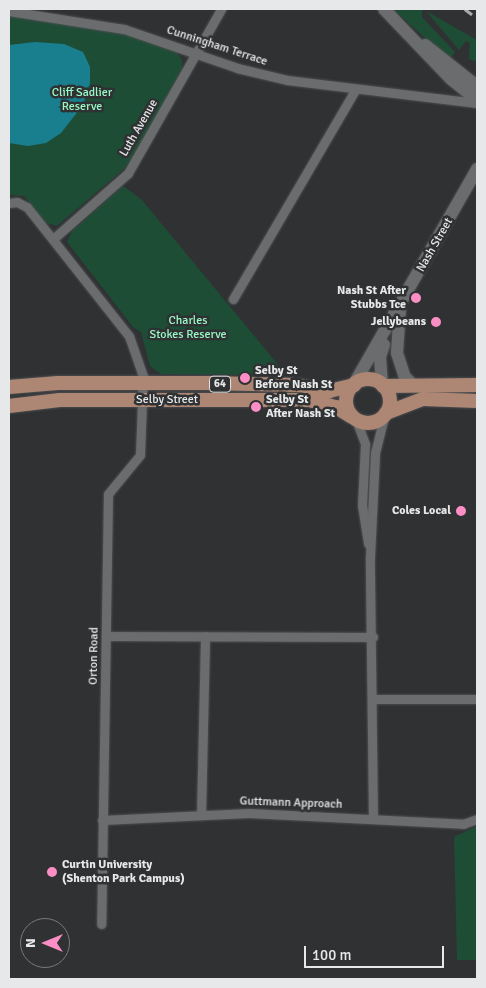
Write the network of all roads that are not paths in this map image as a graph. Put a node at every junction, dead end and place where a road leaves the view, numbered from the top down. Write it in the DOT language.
graph roads {
  1 [pos="221,9"];
  2 [pos="384,9"];
  3 [pos="9,10"];
  4 [pos="30,12"];
  5 [pos="420,43"];
  6 [pos="196,53"];
  7 [pos="477,86"];
  8 [pos="355,90"];
  9 [pos="477,100"];
  10 [pos="477,104"];
  11 [pos="477,168"];
  12 [pos="473,182"];
  13 [pos="10,202"];
  14 [pos="53,239"];
  15 [pos="233,299"];
  16 [pos="400,306"];
  17 [pos="143,383"];
  18 [pos="354,384"];
  19 [pos="382,385"];
  20 [pos="477,385"];
  21 [pos="414,386"];
  22 [pos="9,387"];
  23 [pos="143,400"];
  24 [pos="477,401"];
  25 [pos="9,406"];
  26 [pos="385,414"];
  27 [pos="354,418"];
  28 [pos="370,557"];
  29 [pos="107,636"];
  30 [pos="205,636"];
  31 [pos="373,637"];
  32 [pos="373,699"];
  33 [pos="477,699"];
  34 [pos="201,816"];
  35 [pos="373,819"];
  36 [pos="477,819"];
  37 [pos="102,820"];
  38 [pos="101,924"];
  1 -- 6 [label="street, Luth Avenue"];
  2 -- 5 [label="main road"];
  3 -- 4 [label="street, Cunningham Terrace"];
  4 -- 6 [label="street, Cunningham Terrace"];
  5 -- 7 [label="main road"];
  5 -- 9 [label="main road"];
  6 -- 8 [label="street, Cunningham Terrace"];
  6 -- 14 [label="street, Luth Avenue"];
  8 -- 10 [label="street, Cunningham Terrace"];
  8 -- 15 [label="street"];
  11 -- 12 [label="main road, Nash Street"];
  12 -- 16 [label="main road, Nash Street"];
  13 -- 14 [label="street, Orton Road"];
  14 -- 17 [label="street, Orton Road"];
  16 -- 18 [label="main road, Nash Street"];
  16 -- 19 [label="main road, Nash Street"];
  16 -- 21 [label="main road"];
  17 -- 18 [label="main road, Selby Street / 64"];
  17 -- 22 [label="main road, Selby Street / 64"];
  17 -- 23 [label="street, Orton Road"];
  18 -- 19 [label="main road, 64"];
  18 -- 27 [label="main road"];
  19 -- 21 [label="main road"];
  19 -- 26 [label="main road"];
  20 -- 21 [label="main road"];
  23 -- 25 [label="main road, Selby Street / 64"];
  23 -- 27 [label="main road, Selby Street / 64"];
  23 -- 29 [label="street, Orton Road"];
  24 -- 26 [label="main road"];
  26 -- 27 [label="main road"];
  26 -- 28 [label="street"];
  27 -- 28 [label="street"];
  28 -- 31 [label="street"];
  29 -- 30 [label="street"];
  29 -- 37 [label="street, Orton Road"];
  30 -- 31 [label="street"];
  30 -- 34 [label="street"];
  31 -- 32 [label="street"];
  32 -- 33 [label="street"];
  32 -- 35 [label="street"];
  34 -- 35 [label="street, Guttmann Approach"];
  34 -- 37 [label="street, Guttmann Approach"];
  35 -- 36 [label="street, Guttmann Approach"];
  37 -- 38 [label="street, Orton Road"];
}
